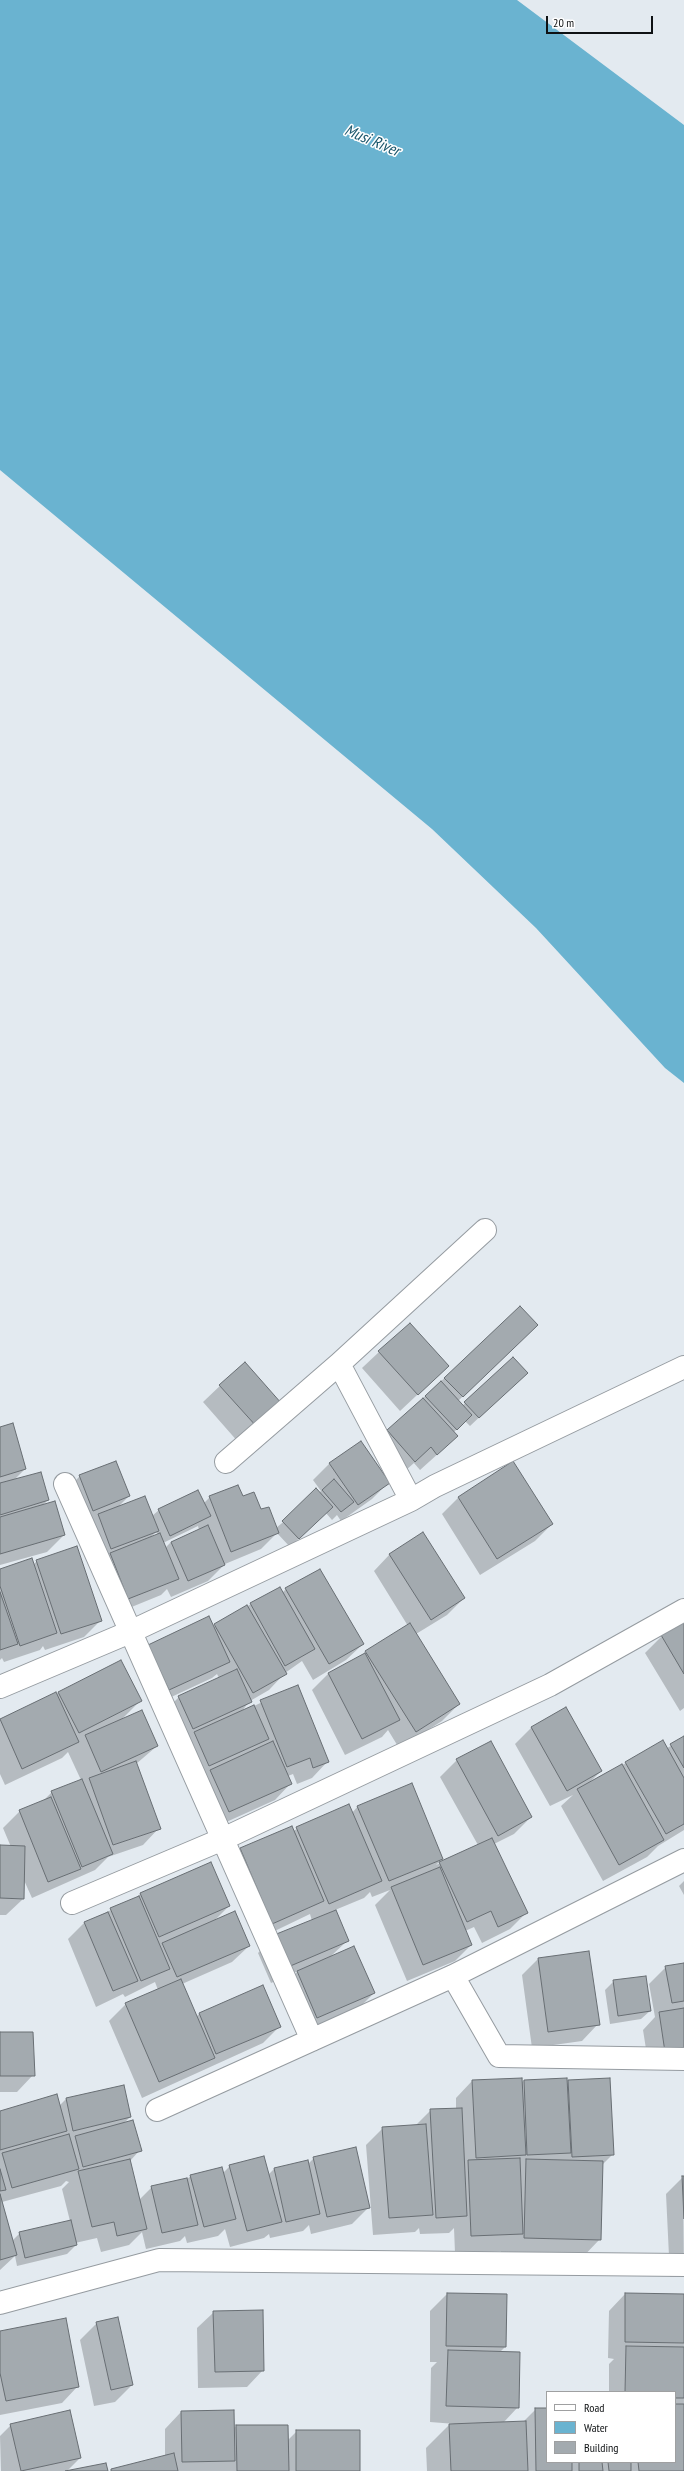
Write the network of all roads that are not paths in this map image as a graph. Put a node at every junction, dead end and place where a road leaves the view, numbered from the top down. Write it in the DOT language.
graph roads {
  1 [pos="485,1230"];
  2 [pos="340,1364"];
  3 [pos="684,1367"];
  4 [pos="226,1462"];
  5 [pos="65,1484"];
  6 [pos="411,1500"];
  7 [pos="684,1610"];
  8 [pos="130,1632"];
  9 [pos="0,1687"];
  10 [pos="223,1840"];
  11 [pos="681,1869"];
  12 [pos="72,1903"];
  13 [pos="453,1976"];
  14 [pos="312,2040"];
  15 [pos="684,2059"];
  16 [pos="157,2110"];
  17 [pos="684,2265"];
  18 [pos="0,2303"];
  1 -- 2 [label="street"];
  2 -- 4 [label="street"];
  2 -- 6 [label="street"];
  3 -- 6 [label="street"];
  5 -- 8 [label="street"];
  6 -- 8 [label="street"];
  7 -- 10 [label="street"];
  8 -- 9 [label="street"];
  8 -- 10 [label="street"];
  10 -- 12 [label="street"];
  10 -- 14 [label="street"];
  11 -- 13 [label="street"];
  13 -- 14 [label="street"];
  13 -- 15 [label="street"];
  14 -- 16 [label="street"];
  17 -- 18 [label="street"];
}
